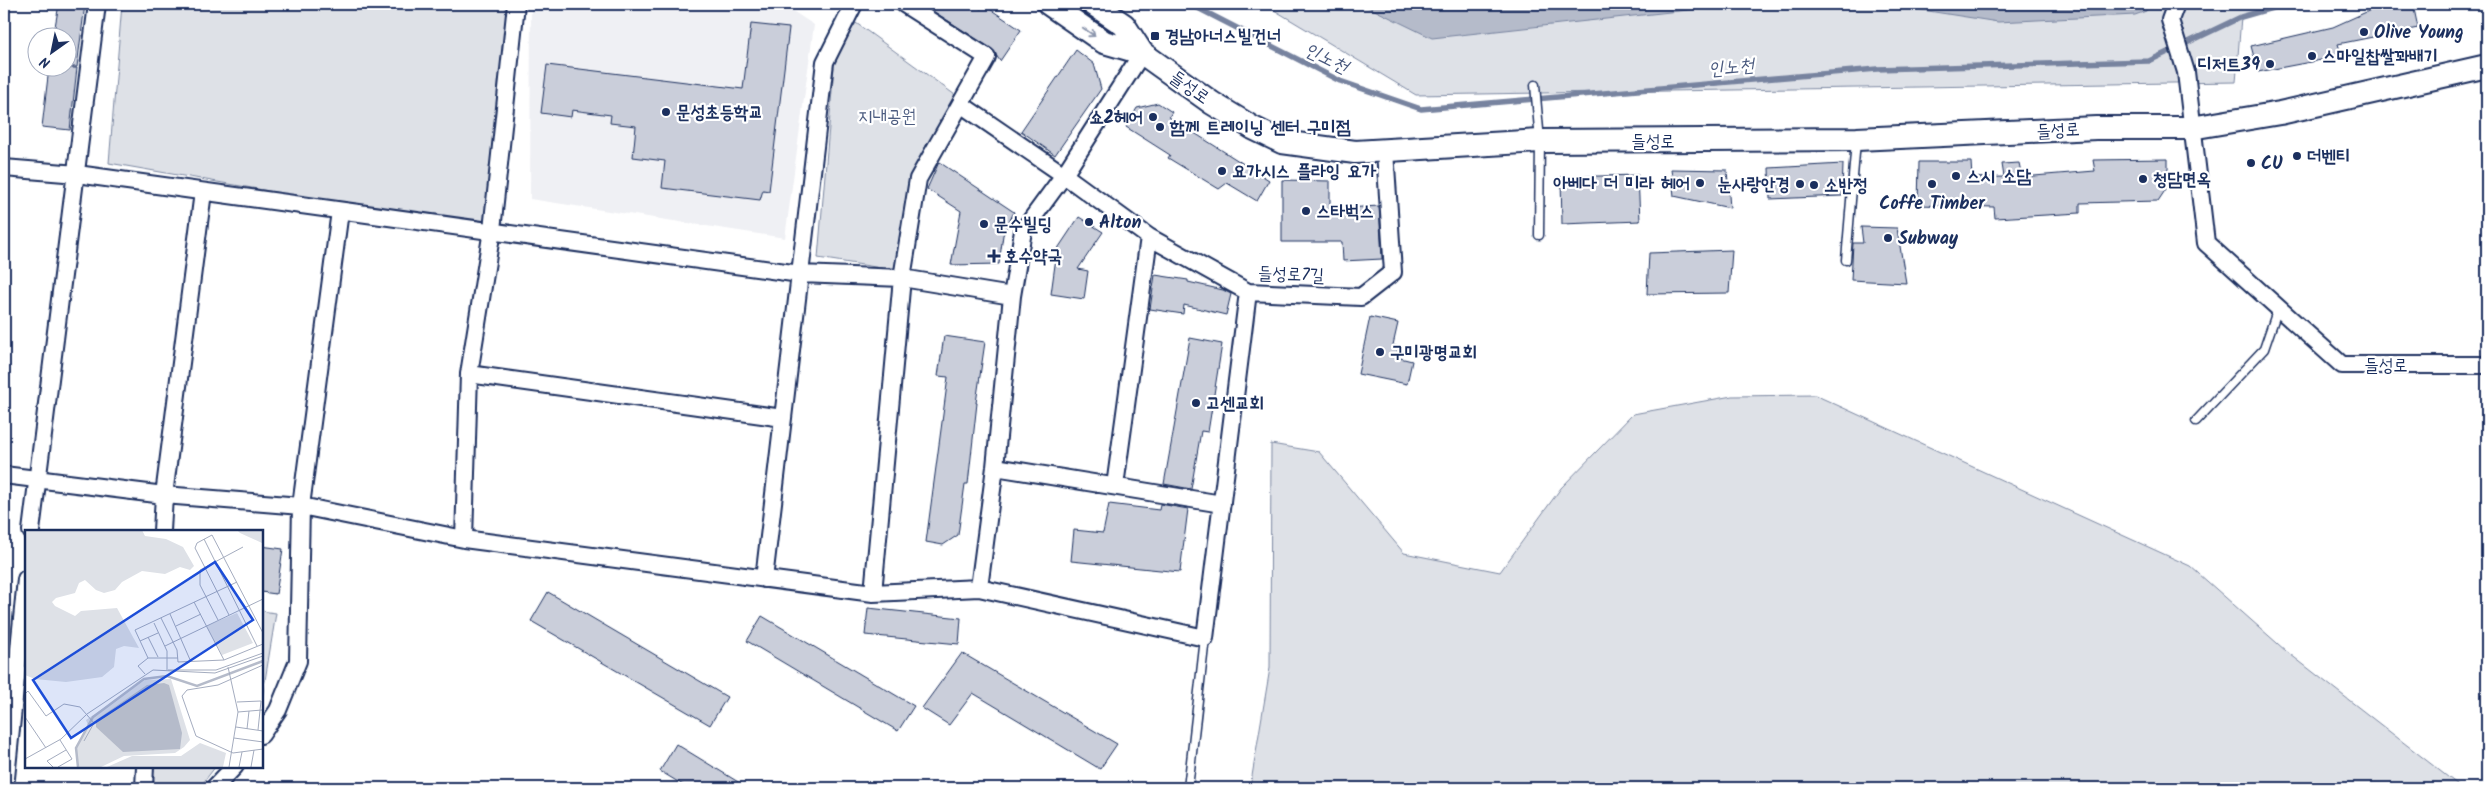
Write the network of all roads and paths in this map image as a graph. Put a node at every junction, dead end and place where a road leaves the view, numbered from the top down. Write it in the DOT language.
graph roads {
  1 [pos="97,4"];
  2 [pos="516,4"];
  3 [pos="854,4"];
  4 [pos="904,4"];
  5 [pos="1049,4"];
  6 [pos="1093,4"];
  7 [pos="2176,4"];
  8 [pos="1142,53"];
  9 [pos="2487,66"];
  10 [pos="1535,85"];
  11 [pos="962,105"];
  12 [pos="2192,128"];
  13 [pos="1857,139"];
  14 [pos="1540,141"];
  15 [pos="1385,151"];
  16 [pos="4,168"];
  17 [pos="77,174"];
  18 [pos="1064,175"];
  19 [pos="203,192"];
  20 [pos="340,211"];
  21 [pos="492,230"];
  22 [pos="1539,235"];
  23 [pos="1150,238"];
  24 [pos="1846,260"];
  25 [pos="800,274"];
  26 [pos="902,278"];
  27 [pos="1248,292"];
  28 [pos="1012,296"];
  29 [pos="2278,308"];
  30 [pos="2487,365"];
  31 [pos="469,374"];
  32 [pos="783,418"];
  33 [pos="2196,421"];
  34 [pos="995,467"];
  35 [pos="4,475"];
  36 [pos="37,479"];
  37 [pos="1115,486"];
  38 [pos="164,496"];
  39 [pos="1222,504"];
  40 [pos="301,506"];
  41 [pos="31,530"];
  42 [pos="162,530"];
  43 [pos="464,539"];
  44 [pos="764,579"];
  45 [pos="25,588"];
  46 [pos="979,588"];
  47 [pos="873,594"];
  48 [pos="1206,638"];
  49 [pos="262,734"];
  50 [pos="145,767"];
  51 [pos="234,767"];
  52 [pos="4,788"];
  53 [pos="144,788"];
  54 [pos="214,788"];
  55 [pos="1188,788"];
  1 -- 17 [label="street"];
  2 -- 21 [label="street"];
  3 -- 25 [label="street"];
  4 -- 11 [label="street"];
  5 -- 8 [label="street, 들성로, one-way"];
  6 -- 8 [label="street, 들성로"];
  7 -- 12 [label="street"];
  8 -- 15 [label="street, 들성로"];
  8 -- 18 [label="street"];
  9 -- 12 [label="street, 들성로"];
  10 -- 14 [label="lane"];
  11 -- 18 [label="street, 들성로7길"];
  11 -- 26 [label="street"];
  12 -- 13 [label="street, 들성로"];
  12 -- 29 [label="street, 들성로"];
  13 -- 14 [label="street, 들성로"];
  13 -- 24 [label="lane"];
  14 -- 15 [label="street, 들성로"];
  14 -- 22 [label="lane"];
  15 -- 27 [label="street, 들성로7길"];
  16 -- 17 [label="street"];
  17 -- 19 [label="street"];
  17 -- 36 [label="street"];
  18 -- 23 [label="street, 들성로7길"];
  18 -- 28 [label="street"];
  19 -- 20 [label="street"];
  19 -- 38 [label="street"];
  20 -- 21 [label="street"];
  20 -- 40 [label="street"];
  21 -- 25 [label="street"];
  21 -- 31 [label="street"];
  23 -- 27 [label="street, 들성로7길"];
  23 -- 37 [label="street"];
  25 -- 26 [label="street"];
  25 -- 32 [label="street"];
  26 -- 28 [label="street"];
  26 -- 47 [label="street"];
  27 -- 39 [label="street"];
  28 -- 34 [label="street"];
  29 -- 30 [label="street, 들성로"];
  29 -- 33 [label="lane"];
  31 -- 32 [label="street"];
  31 -- 43 [label="street"];
  32 -- 44 [label="street"];
  34 -- 37 [label="street"];
  34 -- 46 [label="street"];
  35 -- 36 [label="street"];
  36 -- 38 [label="street"];
  36 -- 41 [label="street"];
  37 -- 39 [label="street"];
  38 -- 40 [label="street"];
  38 -- 42 [label="street"];
  39 -- 48 [label="street"];
  40 -- 43 [label="street"];
  40 -- 49 [label="street"];
  43 -- 44 [label="street"];
  44 -- 47 [label="street"];
  45 -- 52 [label="street"];
  46 -- 47 [label="street"];
  46 -- 48 [label="street"];
  48 -- 55 [label="lane"];
  50 -- 53 [label="street"];
  51 -- 54 [label="street"];
}
